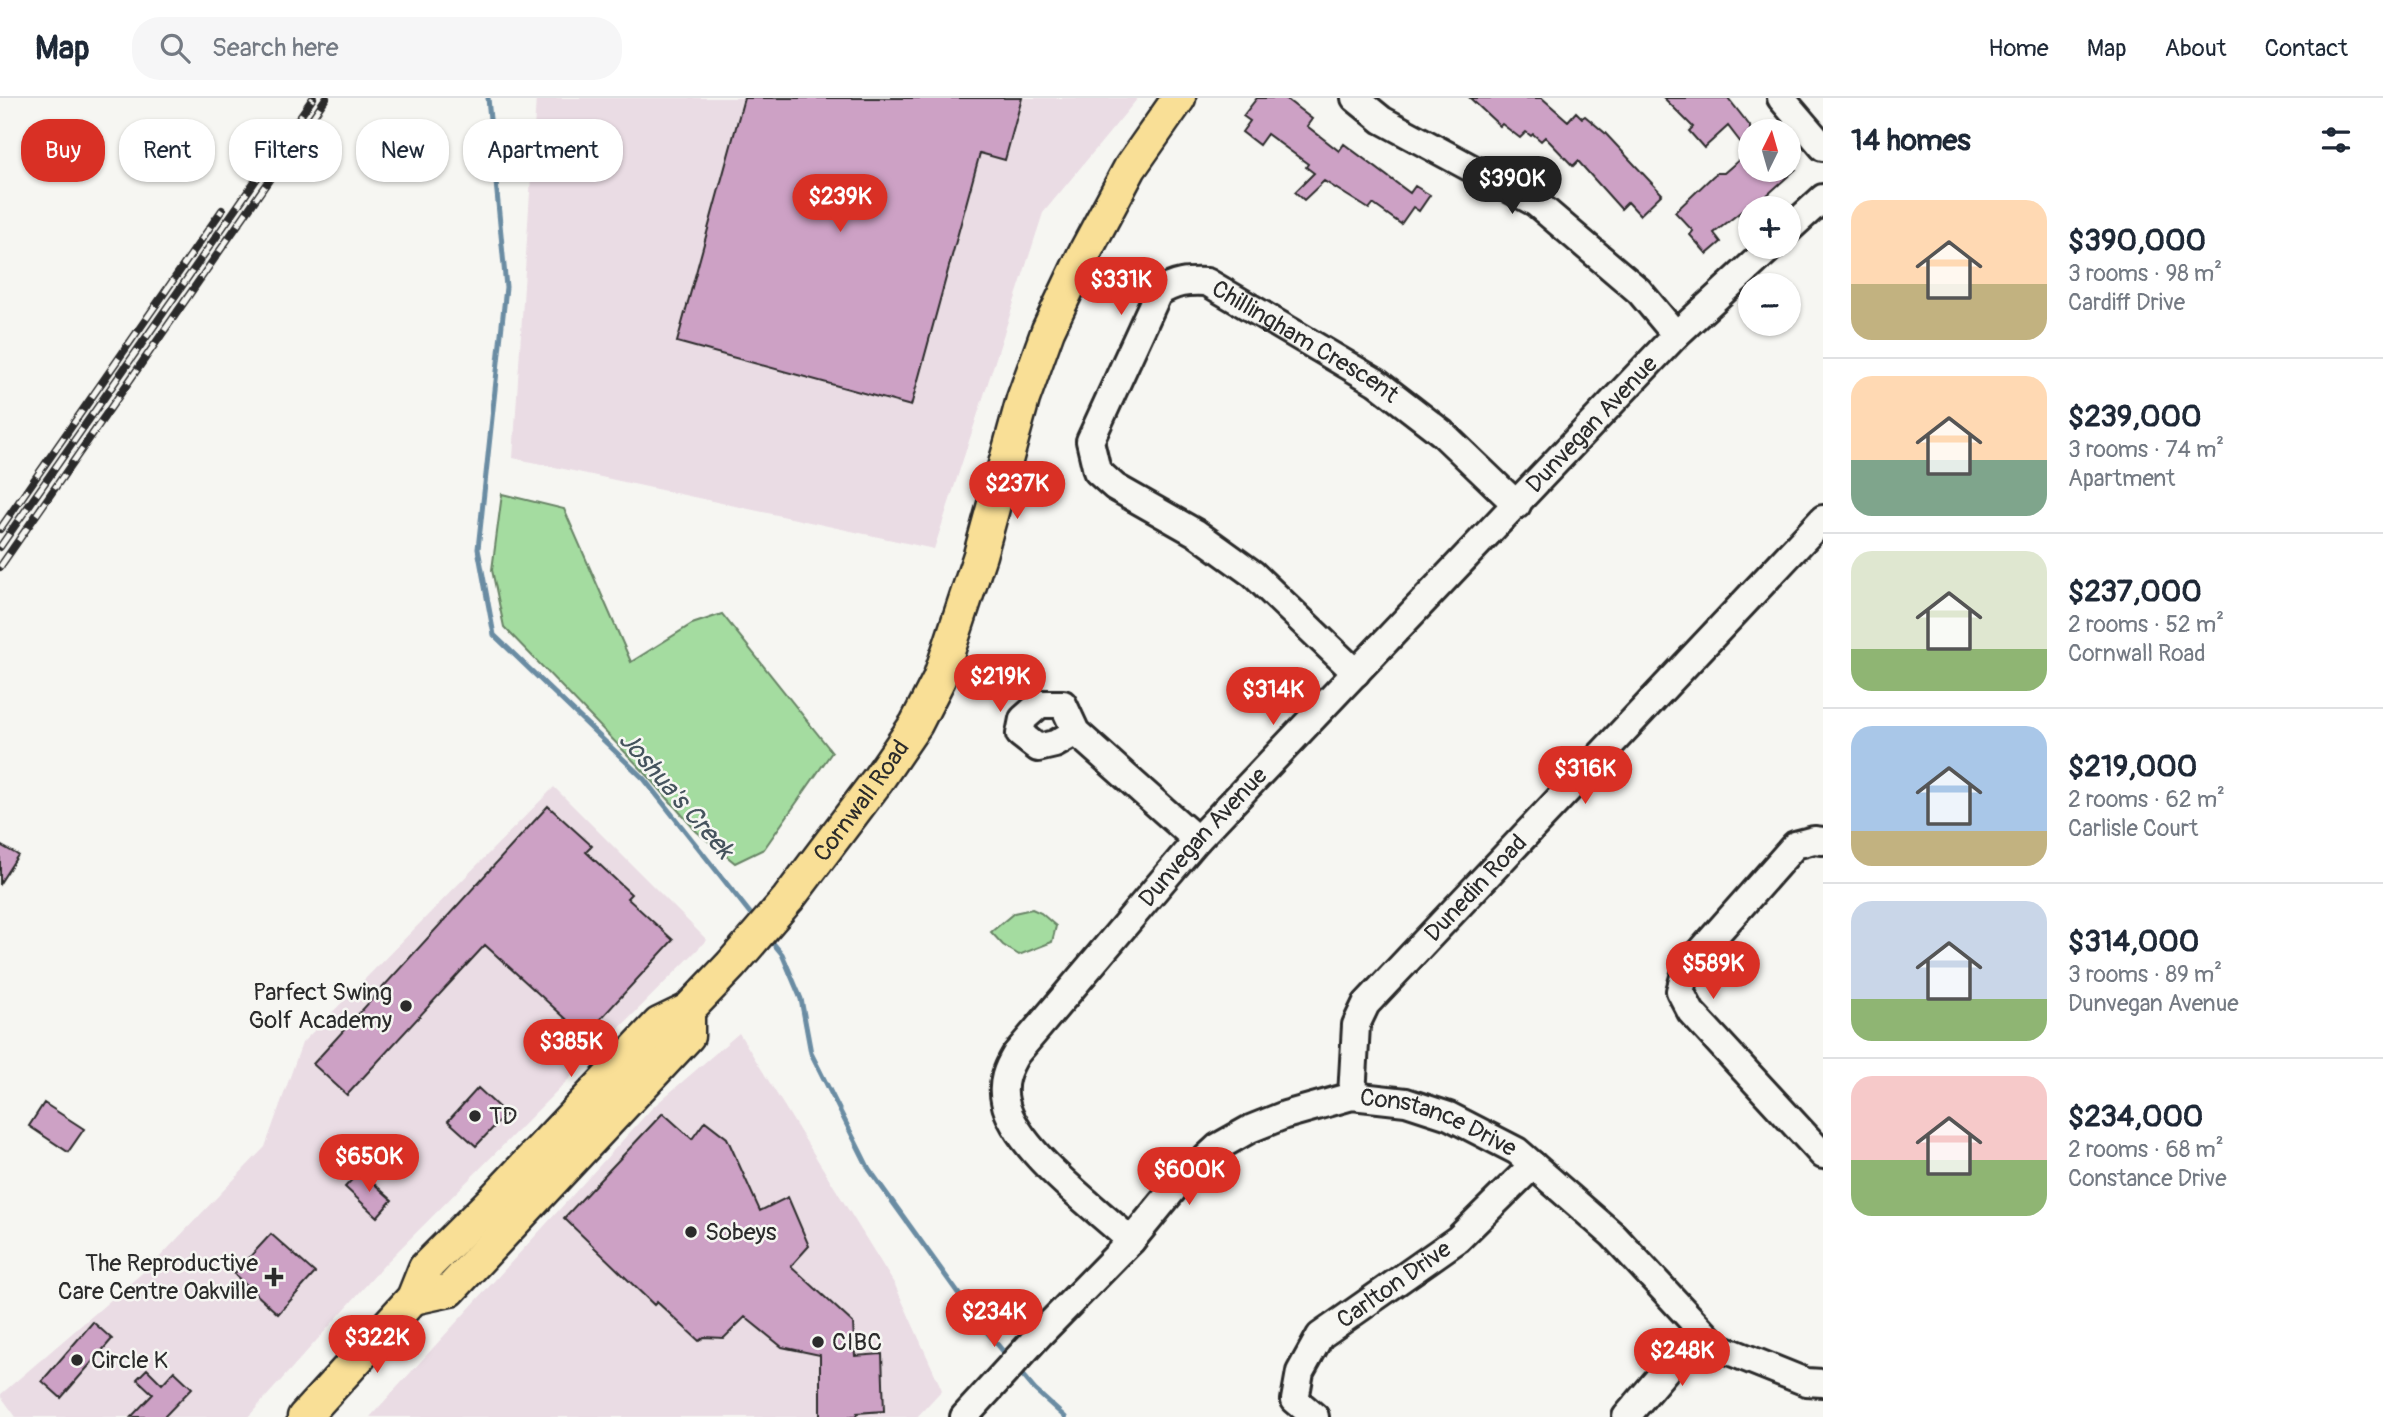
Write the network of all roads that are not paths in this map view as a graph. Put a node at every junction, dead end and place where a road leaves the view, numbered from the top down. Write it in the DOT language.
graph roads {
  1 [pos="1180,98"];
  2 [pos="1355,98"];
  3 [pos="1781,98"];
  4 [pos="1823,147"];
  5 [pos="1823,198"];
  6 [pos="1801,218"];
  7 [pos="1758,259"];
  8 [pos="1676,335"];
  9 [pos="1517,505"];
  10 [pos="1821,526"];
  11 [pos="1356,673"];
  12 [pos="1076,732"];
  13 [pos="1198,840"];
  14 [pos="1823,841"];
  15 [pos="1352,1096"];
  16 [pos="1823,1155"];
  17 [pos="1533,1165"];
  18 [pos="1131,1241"];
  19 [pos="1698,1328"];
  20 [pos="1823,1383"];
  21 [pos="304,1417"];
  22 [pos="964,1417"];
  23 [pos="1315,1417"];
  24 [pos="1626,1417"];
  1 -- 21 [label="main road, Cornwall Road"];
  2 -- 8 [label="street"];
  3 -- 4 [label="street"];
  5 -- 6 [label="street"];
  7 -- 8 [label="street, Dunvegan Avenue"];
  8 -- 9 [label="street, Dunvegan Avenue"];
  9 -- 11 [label="street, Dunvegan Avenue"];
  9 -- 11 [label="street, Chillingham Crescent"];
  10 -- 15 [label="street, Dunedin Road"];
  11 -- 13 [label="street, Dunvegan Avenue"];
  12 -- 13 [label="street"];
  13 -- 18 [label="street, Dunvegan Avenue"];
  14 -- 16 [label="street"];
  15 -- 17 [label="street, Constance Drive"];
  15 -- 18 [label="street, Constance Drive"];
  17 -- 19 [label="street, Constance Drive"];
  17 -- 23 [label="street, Carlton Drive"];
  18 -- 22 [label="street, Constance Drive"];
  19 -- 20 [label="street, Constance Drive"];
  19 -- 24 [label="street"];
}
